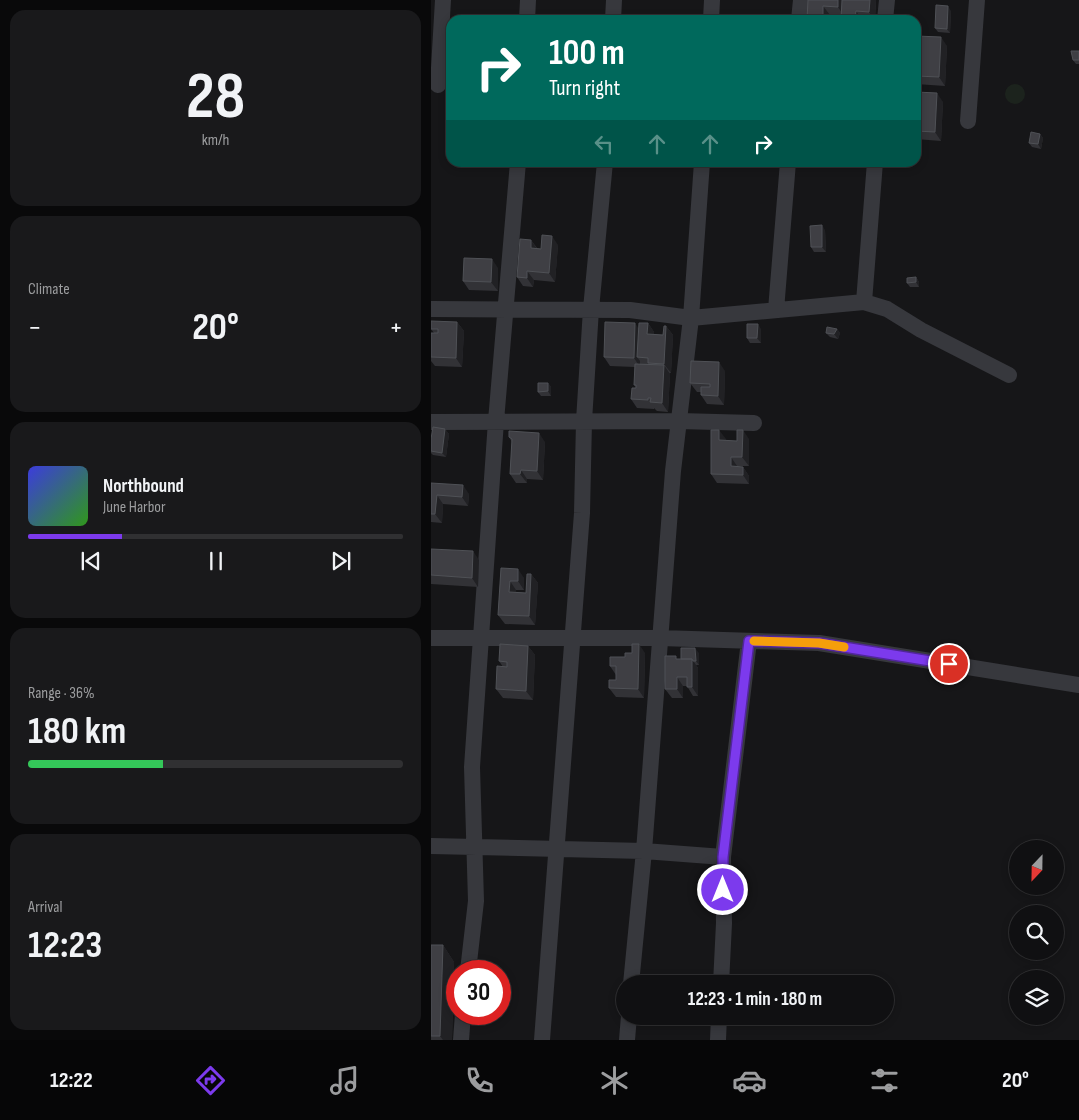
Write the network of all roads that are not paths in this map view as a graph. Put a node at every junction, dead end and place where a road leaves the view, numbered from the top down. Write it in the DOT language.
graph roads {
  1 [pos="443,0"];
  2 [pos="528,0"];
  3 [pos="615,0"];
  4 [pos="712,0"];
  5 [pos="801,0"];
  6 [pos="887,0"];
  7 [pos="977,0"];
  8 [pos="527,15"];
  9 [pos="614,15"];
  10 [pos="711,15"];
  11 [pos="800,15"];
  12 [pos="886,15"];
  13 [pos="440,85"];
  14 [pos="968,121"];
  15 [pos="518,167"];
  16 [pos="605,167"];
  17 [pos="702,167"];
  18 [pos="788,167"];
  19 [pos="875,167"];
  20 [pos="864,302"];
  21 [pos="431,309"];
  22 [pos="591,309"];
  23 [pos="507,310"];
  24 [pos="776,310"];
  25 [pos="691,318"];
  26 [pos="1009,375"];
  27 [pos="583,421"];
  28 [pos="679,421"];
  29 [pos="431,422"];
  30 [pos="496,422"];
  31 [pos="754,423"];
  32 [pos="431,638"];
  33 [pos="481,638"];
  34 [pos="572,638"];
  35 [pos="659,638"];
  36 [pos="749,641"];
  37 [pos="1079,685"];
  38 [pos="431,846"];
  39 [pos="474,846"];
  40 [pos="556,848"];
  41 [pos="644,851"];
  42 [pos="723,857"];
  43 [pos="469,960"];
  44 [pos="632,975"];
  45 [pos="721,975"];
  46 [pos="462,1025"];
  47 [pos="628,1025"];
  48 [pos="719,1025"];
  49 [pos="461,1040"];
  50 [pos="542,1040"];
  51 [pos="627,1040"];
  52 [pos="718,1040"];
  1 -- 13 [label="street"];
  2 -- 8 [label="street"];
  3 -- 9 [label="street"];
  4 -- 10 [label="street"];
  5 -- 11 [label="street"];
  6 -- 12 [label="street"];
  7 -- 14 [label="street"];
  15 -- 23 [label="street"];
  16 -- 22 [label="street"];
  17 -- 25 [label="street"];
  18 -- 24 [label="street"];
  19 -- 20 [label="street"];
  20 -- 24 [label="street"];
  20 -- 26 [label="street"];
  21 -- 23 [label="street"];
  22 -- 23 [label="street"];
  22 -- 25 [label="street"];
  22 -- 27 [label="street"];
  23 -- 30 [label="street"];
  24 -- 25 [label="street"];
  25 -- 28 [label="street"];
  27 -- 28 [label="street"];
  27 -- 30 [label="street"];
  27 -- 34 [label="street"];
  28 -- 31 [label="street"];
  28 -- 35 [label="street"];
  29 -- 30 [label="street"];
  30 -- 33 [label="street"];
  32 -- 33 [label="street"];
  33 -- 34 [label="street"];
  33 -- 39 [label="street"];
  34 -- 35 [label="street"];
  34 -- 40 [label="street"];
  35 -- 36 [label="street"];
  35 -- 41 [label="street"];
  36 -- 37 [label="street"];
  36 -- 42 [label="street"];
  38 -- 39 [label="street"];
  39 -- 40 [label="street"];
  39 -- 43 [label="street"];
  40 -- 41 [label="street"];
  40 -- 50 [label="street"];
  41 -- 42 [label="street"];
  41 -- 44 [label="street"];
  42 -- 45 [label="street"];
  46 -- 49 [label="street"];
  47 -- 51 [label="street"];
  48 -- 52 [label="street"];
}
